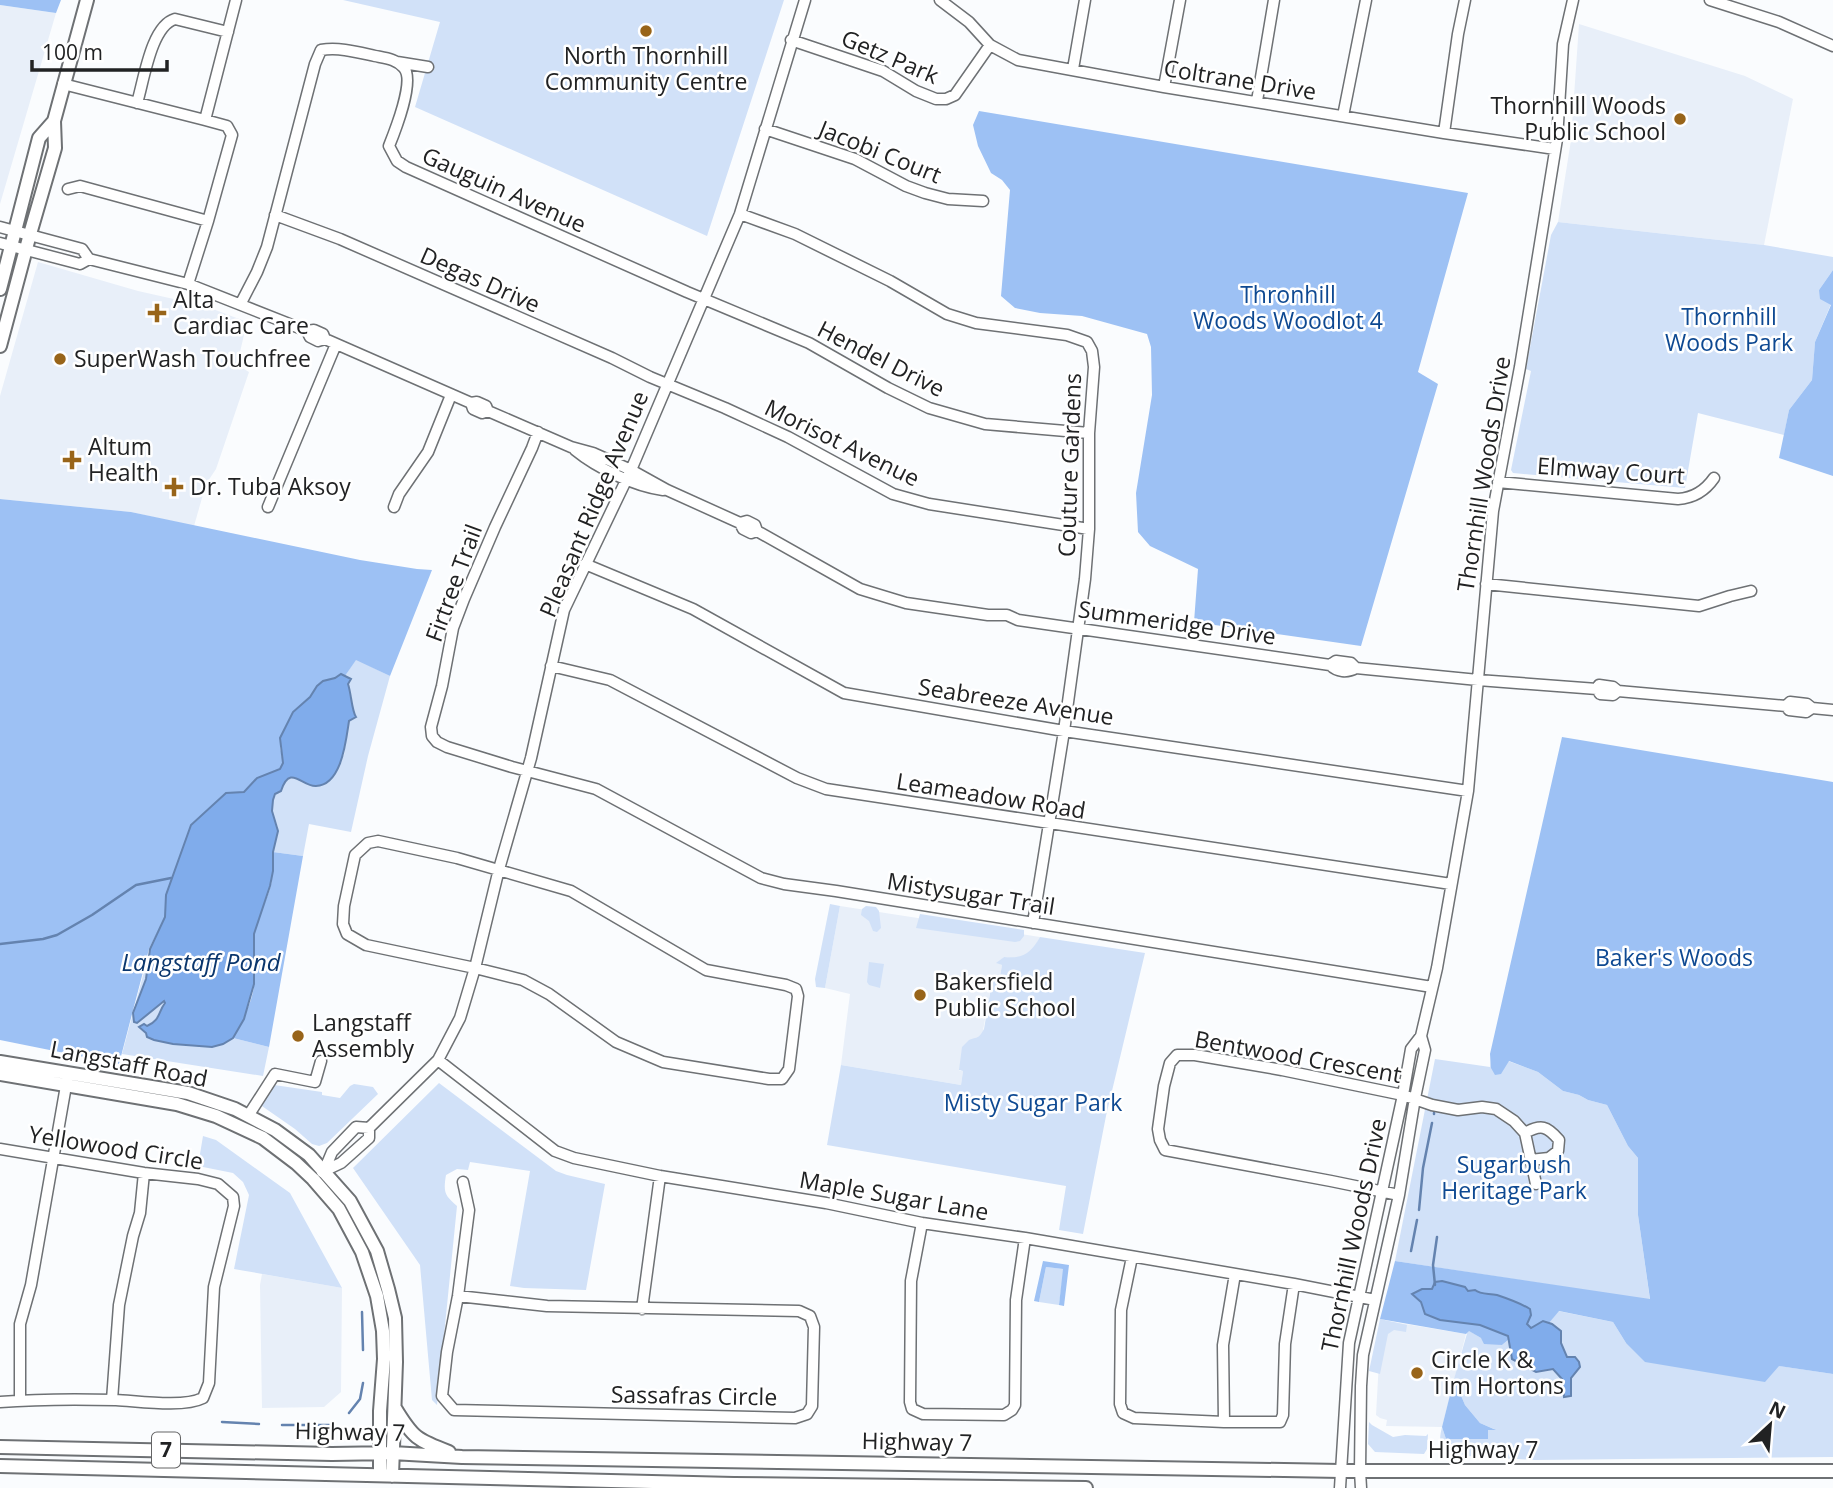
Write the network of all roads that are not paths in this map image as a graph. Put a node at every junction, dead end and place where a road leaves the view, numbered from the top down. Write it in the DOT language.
graph roads {
  1 [pos="86,0"];
  2 [pos="236,0"];
  3 [pos="805,0"];
  4 [pos="940,0"];
  5 [pos="1085,0"];
  6 [pos="1180,0"];
  7 [pos="1274,0"];
  8 [pos="1366,0"];
  9 [pos="1465,0"];
  10 [pos="1573,0"];
  11 [pos="1710,0"];
  12 [pos="228,32"];
  13 [pos="792,40"];
  14 [pos="990,45"];
  15 [pos="1833,46"];
  16 [pos="397,62"];
  17 [pos="428,67"];
  18 [pos="1073,69"];
  19 [pos="63,84"];
  20 [pos="1164,87"];
  21 [pos="1256,101"];
  22 [pos="137,103"];
  23 [pos="1343,116"];
  24 [pos="205,120"];
  25 [pos="54,121"];
  26 [pos="765,129"];
  27 [pos="1444,133"];
  28 [pos="1555,149"];
  29 [pos="68,189"];
  30 [pos="983,201"];
  31 [pos="740,214"];
  32 [pos="275,215"];
  33 [pos="208,221"];
  34 [pos="0,227"];
  35 [pos="15,231"];
  36 [pos="30,234"];
  37 [pos="6,244"];
  38 [pos="26,250"];
  39 [pos="89,259"];
  40 [pos="188,284"];
  41 [pos="0,289"];
  42 [pos="705,299"];
  43 [pos="241,303"];
  44 [pos="336,344"];
  45 [pos="0,346"];
  46 [pos="667,384"];
  47 [pos="451,395"];
  48 [pos="538,432"];
  49 [pos="1089,433"];
  50 [pos="629,474"];
  51 [pos="1714,478"];
  52 [pos="1498,482"];
  53 [pos="268,507"];
  54 [pos="394,507"];
  55 [pos="1089,529"];
  56 [pos="585,565"];
  57 [pos="1486,584"];
  58 [pos="1751,592"];
  59 [pos="1078,628"];
  60 [pos="551,666"];
  61 [pos="1478,680"];
  62 [pos="1833,710"];
  63 [pos="1064,731"];
  64 [pos="527,771"];
  65 [pos="1468,791"];
  66 [pos="1049,824"];
  67 [pos="499,870"];
  68 [pos="1451,884"];
  69 [pos="1033,923"];
  70 [pos="475,968"];
  71 [pos="1432,987"];
  72 [pos="1421,1036"];
  73 [pos="438,1059"];
  74 [pos="321,1061"];
  75 [pos="0,1062"];
  76 [pos="0,1074"];
  77 [pos="68,1078"];
  78 [pos="1403,1095"];
  79 [pos="1415,1098"];
  80 [pos="248,1116"];
  81 [pos="369,1128"];
  82 [pos="1525,1133"];
  83 [pos="0,1149"];
  84 [pos="54,1159"];
  85 [pos="1530,1160"];
  86 [pos="144,1173"];
  87 [pos="318,1175"];
  88 [pos="660,1175"];
  89 [pos="463,1182"];
  90 [pos="1536,1184"];
  91 [pos="1382,1191"];
  92 [pos="1399,1195"];
  93 [pos="922,1223"];
  94 [pos="1025,1238"];
  95 [pos="1132,1257"];
  96 [pos="1235,1274"];
  97 [pos="1294,1284"];
  98 [pos="458,1296"];
  99 [pos="1359,1296"];
  100 [pos="1374,1300"];
  101 [pos="642,1309"];
  102 [pos="20,1400"];
  103 [pos="112,1400"];
  104 [pos="0,1402"];
  105 [pos="395,1408"];
  106 [pos="1224,1422"];
  107 [pos="0,1447"];
  108 [pos="386,1453"];
  109 [pos="463,1457"];
  110 [pos="0,1466"];
  111 [pos="1341,1471"];
  112 [pos="1360,1471"];
  113 [pos="1833,1471"];
  114 [pos="386,1476"];
  115 [pos="1086,1488"];
  116 [pos="1340,1488"];
  117 [pos="1361,1488"];
  1 -- 19 [label="main road"];
  2 -- 12 [label="street"];
  3 -- 13 [label="street, Pleasant Ridge Avenue"];
  4 -- 14 [label="street, Coltrane Drive"];
  5 -- 18 [label="street"];
  6 -- 20 [label="street"];
  7 -- 21 [label="street"];
  8 -- 23 [label="street"];
  9 -- 27 [label="street"];
  10 -- 28 [label="street, Thornhill Woods Drive"];
  11 -- 15 [label="street"];
  12 -- 22 [label="street"];
  12 -- 24 [label="street"];
  13 -- 14 [label="street, Getz Park"];
  13 -- 26 [label="street, Pleasant Ridge Avenue"];
  14 -- 18 [label="street, Coltrane Drive"];
  16 -- 17 [label="street"];
  16 -- 32 [label="street"];
  16 -- 42 [label="street, Gauguin Avenue"];
  18 -- 20 [label="street, Coltrane Drive"];
  19 -- 22 [label="street"];
  19 -- 25 [label="main road"];
  20 -- 21 [label="street, Coltrane Drive"];
  21 -- 23 [label="street, Coltrane Drive"];
  22 -- 24 [label="street"];
  23 -- 27 [label="street, Coltrane Drive"];
  24 -- 33 [label="street"];
  25 -- 35 [label="main road"];
  25 -- 36 [label="main road"];
  26 -- 30 [label="street, Jacobi Court"];
  26 -- 31 [label="street, Pleasant Ridge Avenue"];
  27 -- 28 [label="street, Coltrane Drive"];
  28 -- 52 [label="street, Thornhill Woods Drive"];
  29 -- 33 [label="street"];
  31 -- 42 [label="street, Pleasant Ridge Avenue"];
  31 -- 49 [label="street, Couture Gardens"];
  32 -- 43 [label="street"];
  32 -- 46 [label="street, Degas Drive"];
  33 -- 40 [label="street"];
  34 -- 35 [label="street, Summeridge Drive"];
  35 -- 36 [label="street, Summeridge Drive"];
  35 -- 37 [label="main road"];
  36 -- 38 [label="main road"];
  36 -- 39 [label="street, Summeridge Drive"];
  37 -- 38 [label="street, Summeridge Drive"];
  37 -- 41 [label="main road"];
  38 -- 39 [label="street, Summeridge Drive"];
  38 -- 45 [label="main road"];
  39 -- 40 [label="street, Summeridge Drive"];
  40 -- 43 [label="street, Summeridge Drive"];
  42 -- 46 [label="street, Pleasant Ridge Avenue"];
  42 -- 49 [label="street, Hendel Drive"];
  43 -- 44 [label="street, Summeridge Drive"];
  44 -- 47 [label="street, Summeridge Drive"];
  44 -- 53 [label="street"];
  46 -- 50 [label="street, Pleasant Ridge Avenue"];
  46 -- 55 [label="street, Morisot Avenue"];
  47 -- 48 [label="street, Summeridge Drive"];
  47 -- 54 [label="street"];
  48 -- 50 [label="street, Summeridge Drive"];
  48 -- 64 [label="street, Firtree Trail"];
  49 -- 55 [label="street, Couture Gardens"];
  50 -- 56 [label="street, Pleasant Ridge Avenue"];
  50 -- 59 [label="street, Summeridge Drive"];
  51 -- 52 [label="street, Elmway Court"];
  52 -- 57 [label="street, Thornhill Woods Drive"];
  55 -- 59 [label="street, Couture Gardens"];
  56 -- 60 [label="street, Pleasant Ridge Avenue"];
  56 -- 63 [label="street, Seabreeze Avenue"];
  57 -- 58 [label="street"];
  57 -- 61 [label="street, Thornhill Woods Drive"];
  59 -- 61 [label="street, Summeridge Drive"];
  59 -- 63 [label="street, Couture Gardens"];
  60 -- 64 [label="street, Pleasant Ridge Avenue"];
  60 -- 66 [label="street, Leameadow Road"];
  61 -- 62 [label="street, Summeridge Drive"];
  61 -- 65 [label="street, Thornhill Woods Drive"];
  63 -- 65 [label="street, Seabreeze Avenue"];
  63 -- 66 [label="street, Couture Gardens"];
  64 -- 67 [label="street, Pleasant Ridge Avenue"];
  64 -- 69 [label="street, Mistysugar Trail"];
  65 -- 68 [label="street, Thornhill Woods Drive"];
  66 -- 68 [label="street, Leameadow Road"];
  66 -- 69 [label="street, Couture Gardens"];
  67 -- 70 [label="street, Pleasant Ridge Avenue"];
  67 -- 70 [label="street"];
  67 -- 70 [label="street"];
  68 -- 71 [label="street, Thornhill Woods Drive"];
  69 -- 71 [label="street, Mistysugar Trail"];
  70 -- 73 [label="street, Pleasant Ridge Avenue"];
  71 -- 72 [label="street, Thornhill Woods Drive"];
  72 -- 78 [label="street, Thornhill Woods Drive"];
  72 -- 79 [label="street, Thornhill Woods Drive"];
  73 -- 81 [label="street, Pleasant Ridge Avenue"];
  73 -- 88 [label="street, Maple Sugar Lane"];
  74 -- 80 [label="street"];
  75 -- 77 [label="main road, Langstaff Road"];
  76 -- 77 [label="main road, Langstaff Road"];
  77 -- 80 [label="main road, Langstaff Road"];
  77 -- 84 [label="street"];
  77 -- 87 [label="main road, Langstaff Road"];
  78 -- 79 [label="street, Bentwood Crescent"];
  78 -- 91 [label="street, Thornhill Woods Drive"];
  78 -- 91 [label="street, Bentwood Crescent"];
  79 -- 82 [label="street, Bentwood Crescent"];
  79 -- 92 [label="street, Thornhill Woods Drive"];
  80 -- 87 [label="main road, Langstaff Road"];
  81 -- 87 [label="street, Pleasant Ridge Avenue"];
  81 -- 87 [label="street, Pleasant Ridge Avenue"];
  82 -- 85 [label="street"];
  82 -- 85 [label="street"];
  83 -- 84 [label="street, Yellowood Circle"];
  84 -- 86 [label="street, Yellowood Circle"];
  84 -- 102 [label="street"];
  85 -- 90 [label="street"];
  86 -- 103 [label="street"];
  86 -- 103 [label="street, Yellowood Circle"];
  87 -- 105 [label="main road, Langstaff Road"];
  87 -- 108 [label="main road, Langstaff Road"];
  88 -- 93 [label="street, Maple Sugar Lane"];
  88 -- 101 [label="street"];
  89 -- 98 [label="street, Sassafras Circle"];
  91 -- 92 [label="street, Bentwood Crescent"];
  91 -- 99 [label="street, Thornhill Woods Drive"];
  92 -- 100 [label="street, Thornhill Woods Drive"];
  93 -- 94 [label="street, Maple Sugar Lane"];
  93 -- 94 [label="street"];
  94 -- 95 [label="street, Maple Sugar Lane"];
  95 -- 96 [label="street, Maple Sugar Lane"];
  95 -- 106 [label="street"];
  96 -- 97 [label="street, Maple Sugar Lane"];
  96 -- 106 [label="street"];
  97 -- 99 [label="street, Maple Sugar Lane"];
  97 -- 106 [label="street"];
  98 -- 101 [label="street, Sassafras Circle"];
  98 -- 101 [label="street, Sassafras Circle"];
  99 -- 100 [label="street, Maple Sugar Lane"];
  99 -- 111 [label="street, Thornhill Woods Drive"];
  100 -- 112 [label="street, Thornhill Woods Drive"];
  102 -- 103 [label="street, Yellowood Circle"];
  102 -- 104 [label="street, Yellowood Circle"];
  105 -- 108 [label="main road, Langstaff Road"];
  105 -- 109 [label="main road"];
  107 -- 108 [label="main road, Highway 7 / 7"];
  108 -- 109 [label="main road, Highway 7 / 7"];
  108 -- 114 [label="main road, Langstaff Road"];
  109 -- 111 [label="main road, Highway 7 / 7"];
  110 -- 114 [label="main road, Highway 7 / 7"];
  111 -- 112 [label="main road, Highway 7 / 7"];
  111 -- 116 [label="street, Thornhill Woods Drive"];
  112 -- 113 [label="main road, Highway 7 / 7"];
  112 -- 117 [label="street, Thornhill Woods Drive"];
  114 -- 115 [label="main road, Highway 7 / 7"];
}
